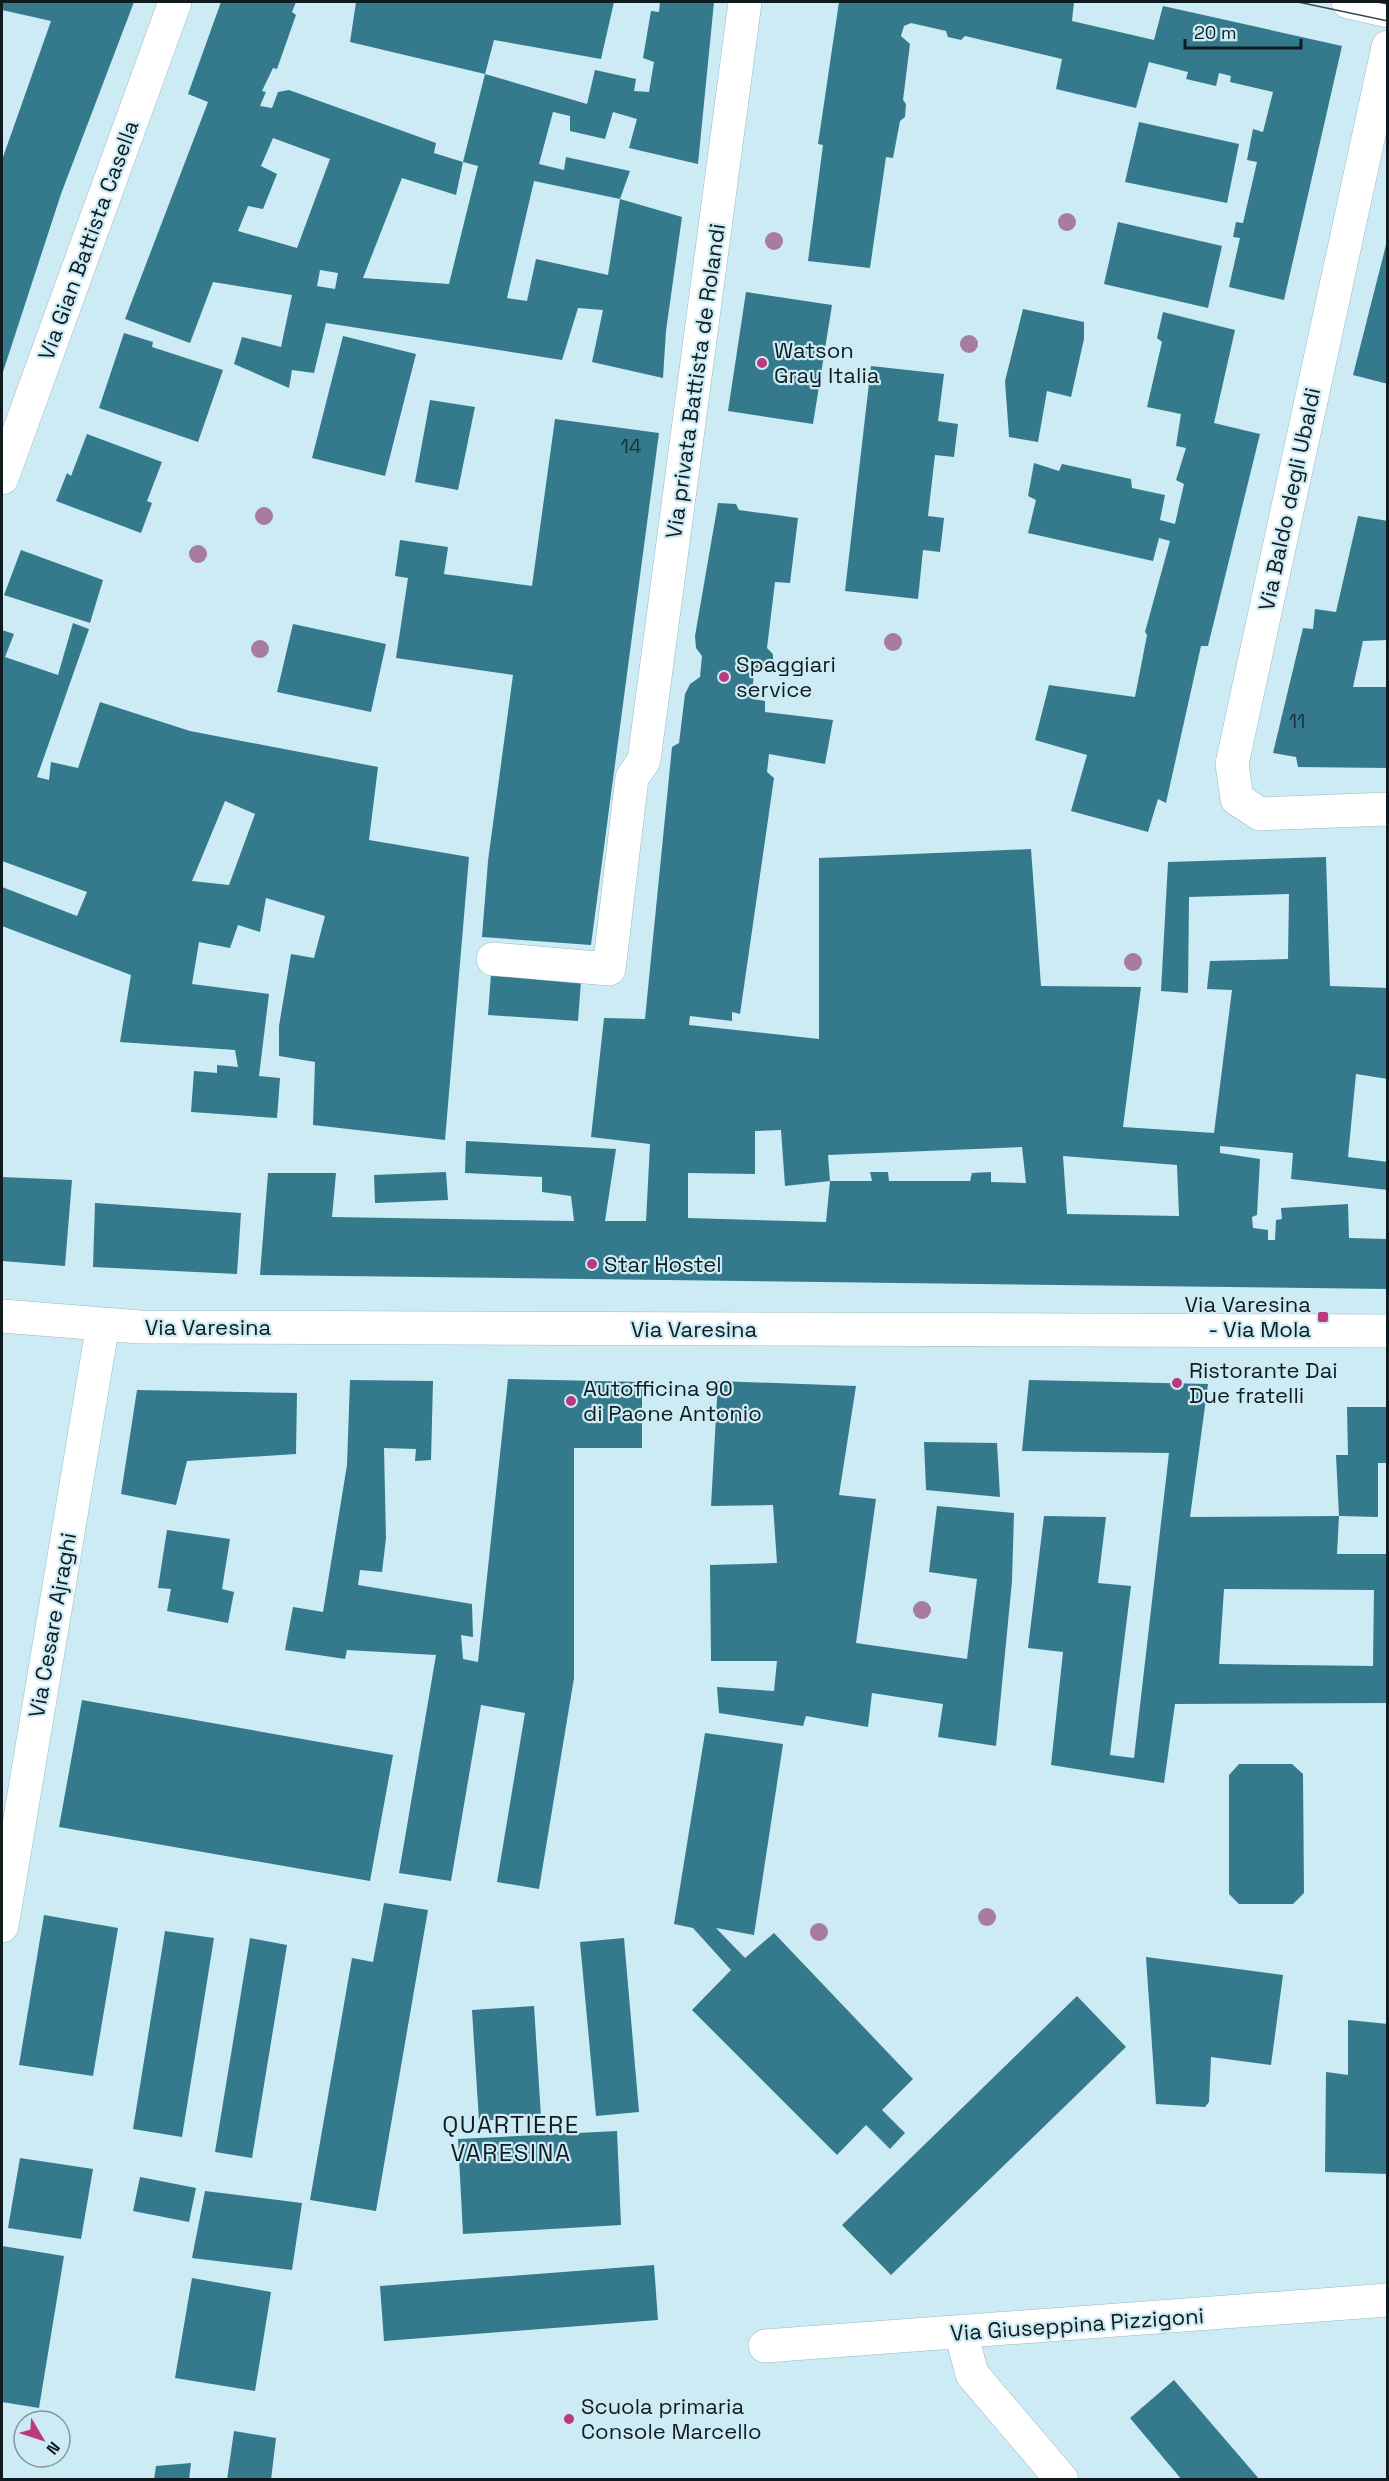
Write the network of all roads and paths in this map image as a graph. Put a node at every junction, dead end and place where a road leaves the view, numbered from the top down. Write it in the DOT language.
graph roads {
  1 [pos="175,2"];
  2 [pos="745,2"];
  3 [pos="1348,2"];
  4 [pos="1388,10"];
  5 [pos="1388,47"];
  6 [pos="2,478"];
  7 [pos="1388,809"];
  8 [pos="494,959"];
  9 [pos="2,1316"];
  10 [pos="104,1324"];
  11 [pos="1388,1331"];
  12 [pos="2,1926"];
  13 [pos="1388,2300"];
  14 [pos="961,2333"];
  15 [pos="765,2346"];
  16 [pos="1062,2480"];
  1 -- 6 [label="street, Via Gian Battista Casella"];
  2 -- 8 [label="street, Via privata Battista de Rolandi"];
  3 -- 4 [label="street"];
  5 -- 7 [label="street, Via Baldo degli Ubaldi"];
  9 -- 10 [label="street, Via Varesina"];
  10 -- 11 [label="street, Via Varesina"];
  10 -- 12 [label="street, Via Cesare Ajraghi"];
  13 -- 14 [label="street, Via Giuseppina Pizzigoni"];
  14 -- 15 [label="street, Via Giuseppina Pizzigoni"];
  14 -- 16 [label="street"];
}
